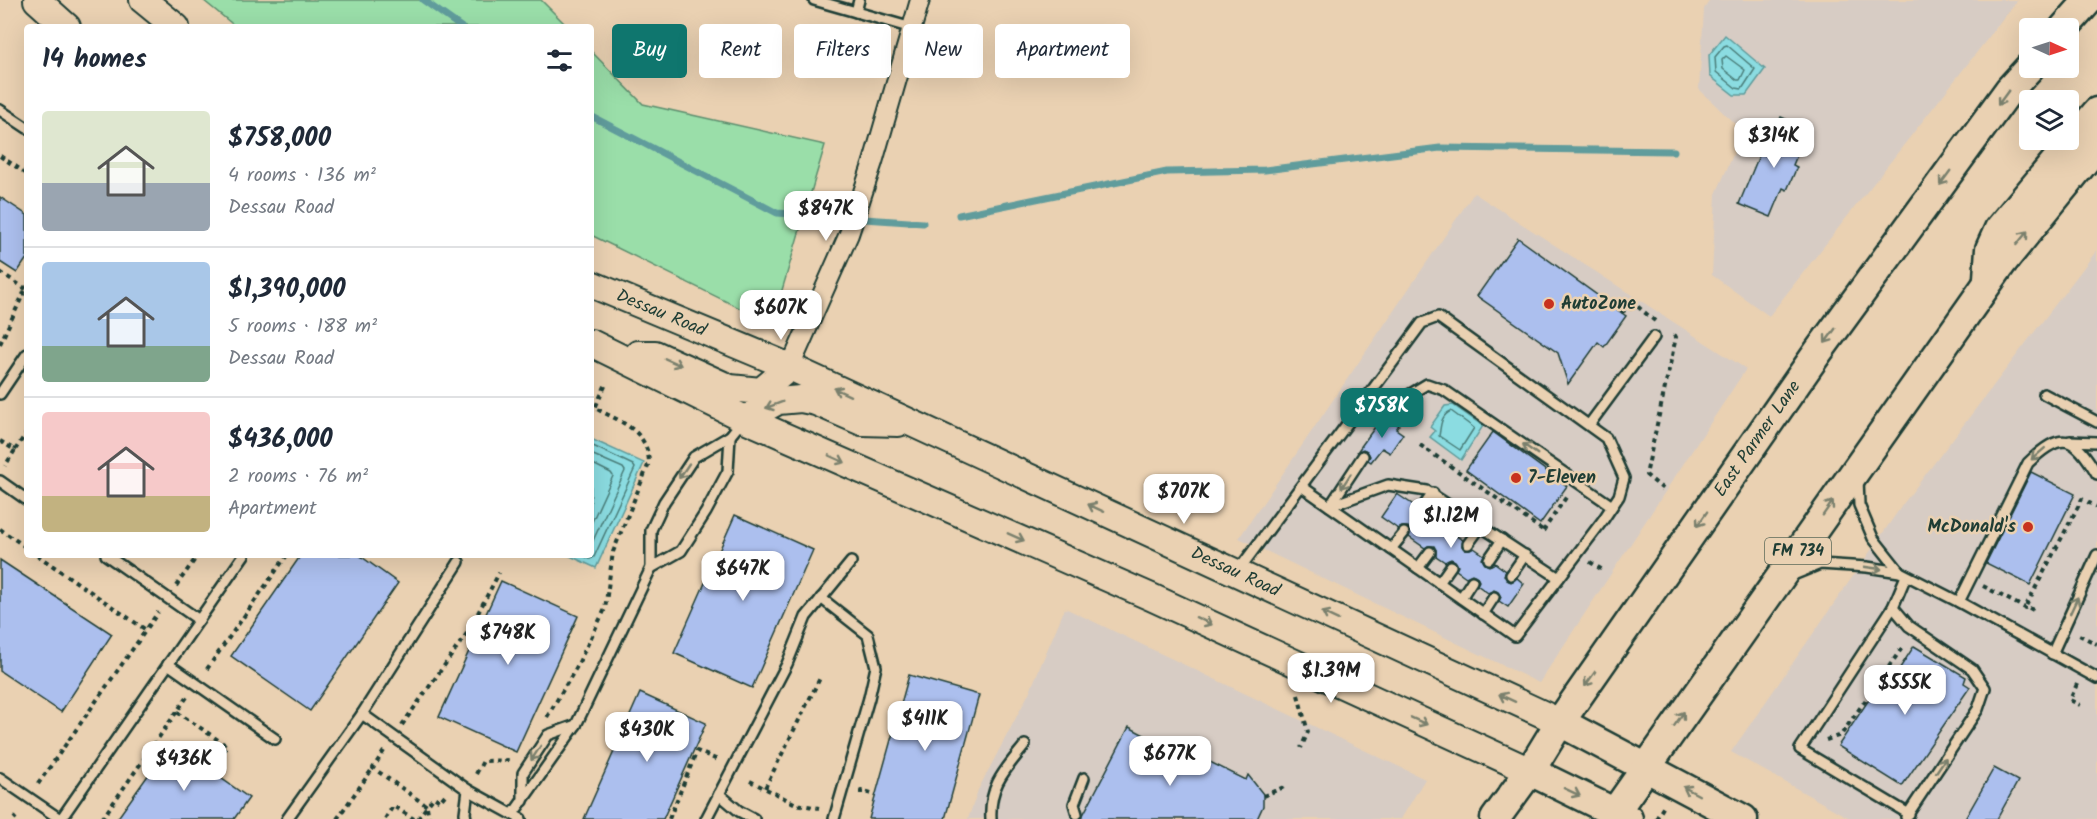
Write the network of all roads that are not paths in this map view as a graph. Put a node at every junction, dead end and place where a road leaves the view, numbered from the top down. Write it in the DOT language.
graph roads {
  1 [pos="37,0"];
  2 [pos="143,0"];
  3 [pos="814,0"];
  4 [pos="859,0"];
  5 [pos="920,0"];
  6 [pos="2089,0"];
  7 [pos="856,12"];
  8 [pos="2073,18"];
  9 [pos="65,24"];
  10 [pos="172,24"];
  11 [pos="913,24"];
  12 [pos="903,25"];
  13 [pos="903,59"];
  14 [pos="2020,78"];
  15 [pos="0,110"];
  16 [pos="2097,112"];
  17 [pos="24,126"];
  18 [pos="2097,146"];
  19 [pos="1987,284"];
  20 [pos="594,285"];
  21 [pos="1654,337"];
  22 [pos="594,344"];
  23 [pos="616,355"];
  24 [pos="24,358"];
  25 [pos="790,367"];
  26 [pos="0,394"];
  27 [pos="2044,394"];
  28 [pos="1389,418"];
  29 [pos="2097,422"];
  30 [pos="911,423"];
  31 [pos="1589,426"];
  32 [pos="737,428"];
  33 [pos="2070,441"];
  34 [pos="2097,442"];
  35 [pos="1363,456"];
  36 [pos="1858,467"];
  37 [pos="2097,474"];
  38 [pos="0,481"];
  39 [pos="1300,486"];
  40 [pos="1433,493"];
  41 [pos="24,498"];
  42 [pos="1330,506"];
  43 [pos="1612,506"];
  44 [pos="1421,510"];
  45 [pos="1459,512"];
  46 [pos="1481,526"];
  47 [pos="1447,529"];
  48 [pos="1404,533"];
  49 [pos="1502,540"];
  50 [pos="1468,544"];
  51 [pos="1391,549"];
  52 [pos="1430,552"];
  53 [pos="1525,555"];
  54 [pos="2097,555"];
  55 [pos="110,558"];
  56 [pos="242,558"];
  57 [pos="1489,559"];
  58 [pos="459,562"];
  59 [pos="850,562"];
  60 [pos="1451,566"];
  61 [pos="651,568"];
  62 [pos="1418,568"];
  63 [pos="1236,573"];
  64 [pos="1903,574"];
  65 [pos="1511,575"];
  66 [pos="1559,578"];
  67 [pos="1472,582"];
  68 [pos="1776,582"];
  69 [pos="1439,583"];
  70 [pos="1494,597"];
  71 [pos="821,598"];
  72 [pos="1461,598"];
  73 [pos="1959,602"];
  74 [pos="1893,607"];
  75 [pos="1483,614"];
  76 [pos="200,620"];
  77 [pos="2052,654"];
  78 [pos="168,664"];
  79 [pos="2097,678"];
  80 [pos="362,714"];
  81 [pos="1560,722"];
  82 [pos="576,725"];
  83 [pos="275,739"];
  84 [pos="1025,745"];
  85 [pos="1645,767"];
  86 [pos="1530,771"];
  87 [pos="0,778"];
  88 [pos="1084,778"];
  89 [pos="468,790"];
  90 [pos="718,794"];
  91 [pos="523,801"];
  92 [pos="1077,814"];
  93 [pos="517,816"];
  94 [pos="1907,816"];
  95 [pos="1618,817"];
  96 [pos="61,819"];
  97 [pos="287,819"];
  98 [pos="466,819"];
  99 [pos="706,819"];
  100 [pos="754,819"];
  101 [pos="834,819"];
  102 [pos="991,819"];
  103 [pos="1495,819"];
  104 [pos="1743,819"];
  1 -- 9 [label="main road"];
  2 -- 10 [label="main road"];
  3 -- 7 [label="lane"];
  4 -- 7 [label="lane"];
  5 -- 11 [label="street"];
  6 -- 8 [label="main road"];
  7 -- 12 [label="lane"];
  13 -- 25 [label="street"];
  14 -- 81 [label="main road, East Parmer Lane, one-way"];
  15 -- 17 [label="lane"];
  16 -- 19 [label="main road"];
  19 -- 18 [label="main road, FM 734, one-way"];
  19 -- 36 [label="main road, FM 734"];
  20 -- 25 [label="main road, Dessau Road"];
  21 -- 31 [label="lane"];
  22 -- 23 [label="main road"];
  23 -- 25 [label="main road, one-way"];
  23 -- 32 [label="main road"];
  24 -- 26 [label="lane"];
  30 -- 25 [label="main road, Dessau Road, one-way"];
  27 -- 29 [label="lane"];
  43 -- 28 [label="lane, one-way"];
  30 -- 32 [label="main road, one-way"];
  63 -- 30 [label="main road, Dessau Road, one-way"];
  31 -- 39 [label="lane"];
  31 -- 43 [label="lane"];
  32 -- 61 [label="lane"];
  32 -- 61 [label="lane, one-way"];
  32 -- 86 [label="main road, one-way"];
  33 -- 34 [label="lane"];
  33 -- 37 [label="lane"];
  33 -- 73 [label="lane, one-way"];
  35 -- 42 [label="lane, one-way"];
  36 -- 64 [label="lane"];
  68 -- 36 [label="main road, FM 734, one-way"];
  38 -- 41 [label="lane"];
  39 -- 42 [label="lane"];
  39 -- 63 [label="lane"];
  40 -- 42 [label="lane"];
  40 -- 44 [label="lane"];
  40 -- 45 [label="lane"];
  42 -- 51 [label="lane"];
  43 -- 66 [label="lane"];
  45 -- 46 [label="lane"];
  45 -- 47 [label="lane"];
  46 -- 49 [label="lane"];
  46 -- 50 [label="lane"];
  48 -- 51 [label="lane"];
  49 -- 53 [label="lane"];
  49 -- 57 [label="lane"];
  51 -- 62 [label="lane"];
  52 -- 62 [label="lane"];
  53 -- 65 [label="lane"];
  53 -- 66 [label="lane"];
  77 -- 54 [label="lane, one-way"];
  55 -- 76 [label="lane"];
  56 -- 76 [label="lane"];
  58 -- 80 [label="lane"];
  59 -- 71 [label="lane"];
  60 -- 69 [label="lane"];
  61 -- 82 [label="lane"];
  62 -- 69 [label="lane"];
  81 -- 63 [label="main road, Dessau Road, one-way"];
  68 -- 64 [label="lane, one-way"];
  64 -- 73 [label="lane"];
  64 -- 74 [label="lane"];
  66 -- 75 [label="lane"];
  67 -- 72 [label="lane"];
  85 -- 68 [label="main road, FM 734, one-way"];
  69 -- 72 [label="lane"];
  70 -- 75 [label="lane"];
  71 -- 90 [label="lane"];
  71 -- 101 [label="lane"];
  72 -- 75 [label="lane"];
  73 -- 77 [label="lane"];
  94 -- 74 [label="lane, one-way"];
  74 -- 94 [label="lane"];
  76 -- 78 [label="lane"];
  77 -- 79 [label="lane"];
  78 -- 83 [label="lane"];
  78 -- 96 [label="lane"];
  80 -- 89 [label="lane"];
  80 -- 97 [label="lane"];
  81 -- 85 [label="main road, Dessau Road"];
  81 -- 86 [label="main road, East Parmer Lane"];
  82 -- 91 [label="lane"];
  82 -- 91 [label="lane, one-way"];
  84 -- 102 [label="lane"];
  85 -- 95 [label="main road, FM 734"];
  104 -- 85 [label="main road, Dessau Road, one-way"];
  86 -- 95 [label="main road, one-way"];
  86 -- 103 [label="main road, East Parmer Lane"];
  87 -- 96 [label="lane"];
  88 -- 92 [label="lane"];
  89 -- 93 [label="lane"];
  89 -- 98 [label="lane"];
  90 -- 99 [label="lane"];
  90 -- 100 [label="lane"];
  91 -- 93 [label="lane"];
}
